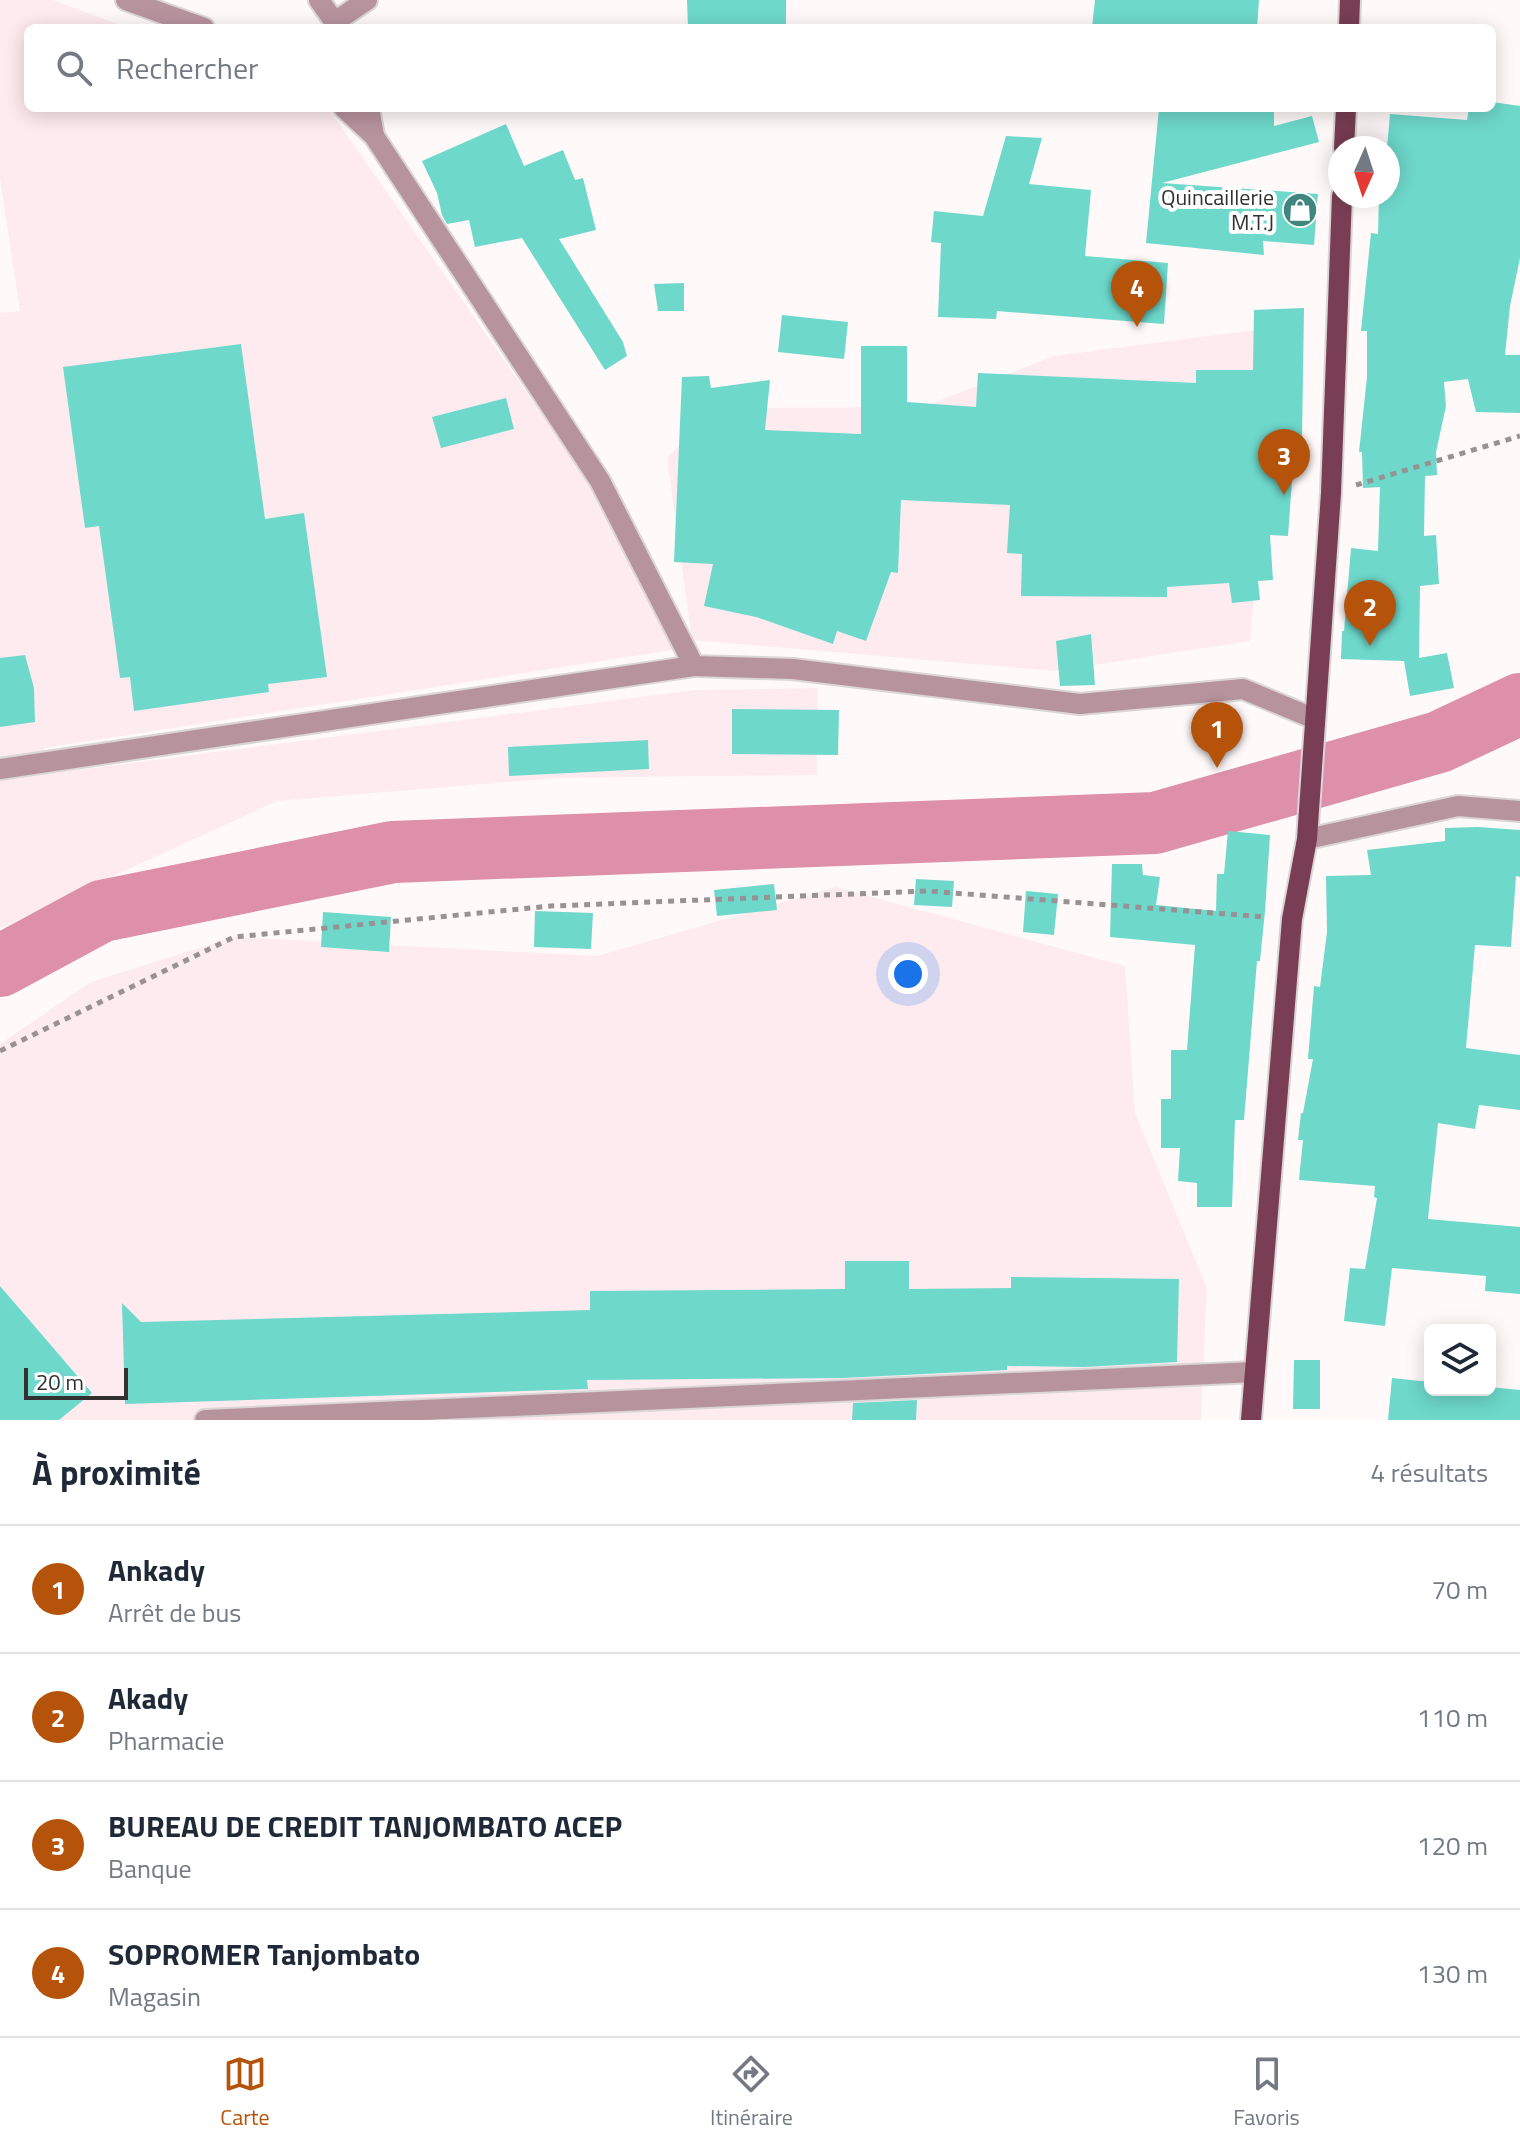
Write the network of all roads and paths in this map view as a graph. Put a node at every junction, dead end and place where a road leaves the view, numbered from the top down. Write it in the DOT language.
graph roads {
  1 [pos="126,0"];
  2 [pos="319,0"];
  3 [pos="367,0"];
  4 [pos="1350,0"];
  5 [pos="193,24"];
  6 [pos="337,24"];
  7 [pos="1349,24"];
  8 [pos="348,112"];
  9 [pos="370,112"];
  10 [pos="1346,112"];
  11 [pos="374,136"];
  12 [pos="1345,136"];
  13 [pos="1342,208"];
  14 [pos="1520,436"];
  15 [pos="1331,493"];
  16 [pos="694,666"];
  17 [pos="1315,719"];
  18 [pos="0,769"];
  19 [pos="1520,811"];
  20 [pos="1307,839"];
  21 [pos="1292,919"];
  22 [pos="0,1051"];
  23 [pos="1254,1372"];
  24 [pos="205,1420"];
  25 [pos="1251,1420"];
  1 -- 5 [label="street"];
  2 -- 6 [label="street"];
  3 -- 6 [label="street"];
  4 -- 7 [label="main road"];
  8 -- 11 [label="street"];
  9 -- 11 [label="street"];
  10 -- 12 [label="main road"];
  11 -- 16 [label="street"];
  13 -- 15 [label="main road"];
  14 -- 15 [label="path"];
  15 -- 17 [label="main road"];
  16 -- 17 [label="street"];
  16 -- 18 [label="street"];
  17 -- 20 [label="main road"];
  19 -- 20 [label="street"];
  20 -- 21 [label="main road"];
  21 -- 22 [label="path"];
  21 -- 23 [label="main road"];
  23 -- 24 [label="street"];
  23 -- 25 [label="main road"];
}
